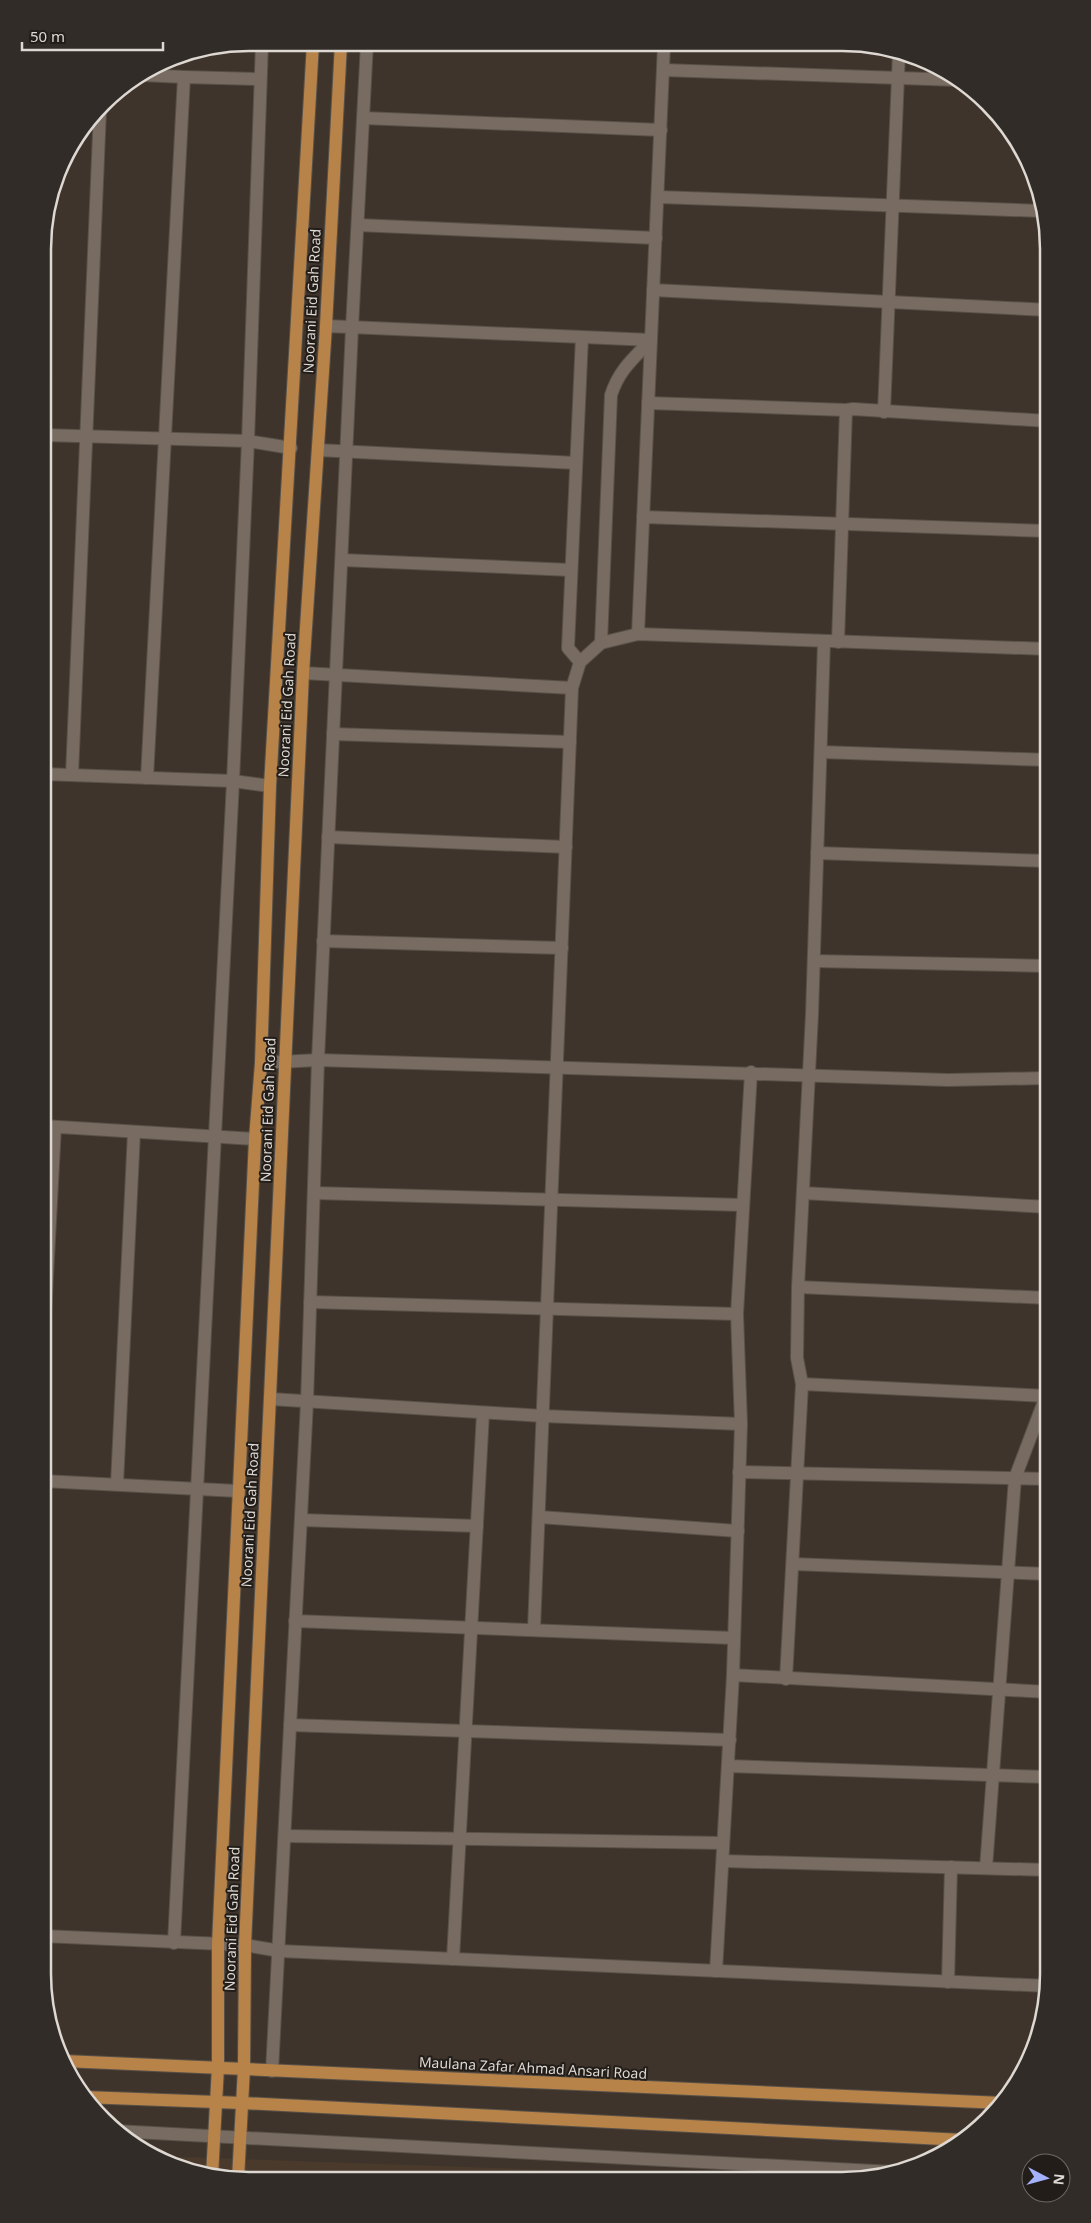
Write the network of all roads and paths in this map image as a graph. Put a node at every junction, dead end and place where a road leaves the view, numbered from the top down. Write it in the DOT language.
graph roads {
  1 [pos="262,51"];
  2 [pos="313,51"];
  3 [pos="341,51"];
  4 [pos="367,51"];
  5 [pos="664,51"];
  6 [pos="899,60"];
  7 [pos="663,70"];
  8 [pos="155,76"];
  9 [pos="184,77"];
  10 [pos="898,78"];
  11 [pos="260,80"];
  12 [pos="943,80"];
  13 [pos="363,118"];
  14 [pos="100,120"];
  15 [pos="660,130"];
  16 [pos="658,197"];
  17 [pos="893,206"];
  18 [pos="1036,211"];
  19 [pos="358,225"];
  20 [pos="656,238"];
  21 [pos="653,290"];
  22 [pos="889,302"];
  23 [pos="1040,310"];
  24 [pos="326,326"];
  25 [pos="352,328"];
  26 [pos="582,338"];
  27 [pos="651,340"];
  28 [pos="648,403"];
  29 [pos="846,410"];
  30 [pos="884,412"];
  31 [pos="1040,421"];
  32 [pos="51,435"];
  33 [pos="86,436"];
  34 [pos="165,439"];
  35 [pos="248,442"];
  36 [pos="291,448"];
  37 [pos="318,450"];
  38 [pos="347,451"];
  39 [pos="576,463"];
  40 [pos="643,517"];
  41 [pos="842,524"];
  42 [pos="1040,531"];
  43 [pos="342,560"];
  44 [pos="571,570"];
  45 [pos="638,634"];
  46 [pos="824,642"];
  47 [pos="838,642"];
  48 [pos="601,643"];
  49 [pos="1040,649"];
  50 [pos="580,662"];
  51 [pos="303,672"];
  52 [pos="336,674"];
  53 [pos="572,688"];
  54 [pos="333,734"];
  55 [pos="570,742"];
  56 [pos="820,752"];
  57 [pos="1040,760"];
  58 [pos="51,774"];
  59 [pos="72,775"];
  60 [pos="147,778"];
  61 [pos="233,781"];
  62 [pos="270,786"];
  63 [pos="328,837"];
  64 [pos="566,847"];
  65 [pos="817,852"];
  66 [pos="1040,861"];
  67 [pos="323,941"];
  68 [pos="562,948"];
  69 [pos="814,961"];
  70 [pos="1040,966"];
  71 [pos="285,1060"];
  72 [pos="318,1060"];
  73 [pos="261,1062"];
  74 [pos="557,1068"];
  75 [pos="751,1072"];
  76 [pos="810,1076"];
  77 [pos="1040,1078"];
  78 [pos="51,1127"];
  79 [pos="134,1132"];
  80 [pos="216,1137"];
  81 [pos="255,1139"];
  82 [pos="314,1193"];
  83 [pos="803,1193"];
  84 [pos="552,1200"];
  85 [pos="743,1205"];
  86 [pos="1040,1207"];
  87 [pos="798,1286"];
  88 [pos="1040,1298"];
  89 [pos="310,1302"];
  90 [pos="547,1308"];
  91 [pos="737,1314"];
  92 [pos="802,1384"];
  93 [pos="1040,1396"];
  94 [pos="270,1399"];
  95 [pos="307,1402"];
  96 [pos="483,1412"];
  97 [pos="1040,1414"];
  98 [pos="543,1416"];
  99 [pos="742,1424"];
  100 [pos="739,1472"];
  101 [pos="798,1474"];
  102 [pos="1015,1478"];
  103 [pos="1040,1479"];
  104 [pos="51,1481"];
  105 [pos="117,1484"];
  106 [pos="198,1488"];
  107 [pos="238,1491"];
  108 [pos="539,1518"];
  109 [pos="301,1520"];
  110 [pos="477,1526"];
  111 [pos="738,1531"];
  112 [pos="793,1564"];
  113 [pos="1008,1573"];
  114 [pos="1040,1574"];
  115 [pos="295,1621"];
  116 [pos="471,1627"];
  117 [pos="534,1629"];
  118 [pos="733,1638"];
  119 [pos="733,1675"];
  120 [pos="786,1679"];
  121 [pos="1000,1690"];
  122 [pos="1040,1692"];
  123 [pos="290,1725"];
  124 [pos="466,1731"];
  125 [pos="730,1740"];
  126 [pos="728,1766"];
  127 [pos="992,1775"];
  128 [pos="1040,1777"];
  129 [pos="285,1836"];
  130 [pos="460,1839"];
  131 [pos="723,1843"];
  132 [pos="722,1861"];
  133 [pos="951,1867"];
  134 [pos="986,1868"];
  135 [pos="1040,1870"];
  136 [pos="51,1936"];
  137 [pos="174,1943"];
  138 [pos="218,1945"];
  139 [pos="244,1945"];
  140 [pos="280,1951"];
  141 [pos="453,1959"];
  142 [pos="716,1972"];
  143 [pos="948,1982"];
  144 [pos="1039,1986"];
  145 [pos="72,2061"];
  146 [pos="218,2067"];
  147 [pos="244,2068"];
  148 [pos="272,2071"];
  149 [pos="95,2097"];
  150 [pos="216,2102"];
  151 [pos="242,2103"];
  152 [pos="992,2103"];
  153 [pos="130,2132"];
  154 [pos="214,2136"];
  155 [pos="241,2138"];
  156 [pos="950,2139"];
  157 [pos="212,2168"];
  158 [pos="863,2170"];
  159 [pos="239,2171"];
  1 -- 11 [label="street"];
  2 -- 36 [label="main road, Noorani Eid Gah Road"];
  3 -- 24 [label="main road, Noorani Eid Gah Road"];
  4 -- 13 [label="street"];
  5 -- 7 [label="street"];
  6 -- 10 [label="street"];
  7 -- 10 [label="street"];
  7 -- 15 [label="street"];
  8 -- 9 [label="street"];
  9 -- 11 [label="street"];
  9 -- 34 [label="street"];
  10 -- 12 [label="street"];
  10 -- 17 [label="street"];
  11 -- 35 [label="street"];
  13 -- 15 [label="street"];
  13 -- 19 [label="street"];
  14 -- 33 [label="street"];
  15 -- 16 [label="street"];
  16 -- 17 [label="street"];
  16 -- 20 [label="street"];
  17 -- 18 [label="street"];
  17 -- 22 [label="street"];
  19 -- 20 [label="street"];
  19 -- 25 [label="street"];
  20 -- 21 [label="street"];
  21 -- 22 [label="street"];
  21 -- 27 [label="street"];
  22 -- 23 [label="street"];
  22 -- 30 [label="street"];
  24 -- 25 [label="street"];
  24 -- 37 [label="main road, Noorani Eid Gah Road"];
  25 -- 26 [label="street"];
  25 -- 38 [label="street"];
  26 -- 27 [label="street"];
  26 -- 39 [label="street"];
  27 -- 28 [label="street"];
  27 -- 48 [label="street"];
  28 -- 29 [label="street"];
  28 -- 40 [label="street"];
  29 -- 30 [label="street"];
  29 -- 41 [label="street"];
  30 -- 31 [label="street"];
  32 -- 33 [label="street"];
  33 -- 34 [label="street"];
  33 -- 59 [label="street"];
  34 -- 35 [label="street"];
  34 -- 60 [label="street"];
  35 -- 36 [label="street"];
  35 -- 61 [label="street"];
  36 -- 62 [label="main road, Noorani Eid Gah Road"];
  37 -- 38 [label="street"];
  37 -- 51 [label="main road, Noorani Eid Gah Road"];
  38 -- 39 [label="street"];
  38 -- 43 [label="street"];
  39 -- 44 [label="street"];
  40 -- 41 [label="street"];
  40 -- 45 [label="street"];
  41 -- 42 [label="street"];
  41 -- 47 [label="street"];
  43 -- 44 [label="street"];
  43 -- 52 [label="street"];
  44 -- 50 [label="street"];
  45 -- 46 [label="street"];
  45 -- 48 [label="street"];
  46 -- 47 [label="street"];
  46 -- 56 [label="street"];
  47 -- 49 [label="street"];
  48 -- 50 [label="street"];
  50 -- 53 [label="street"];
  51 -- 52 [label="street"];
  51 -- 71 [label="main road, Noorani Eid Gah Road"];
  52 -- 53 [label="street"];
  52 -- 54 [label="street"];
  53 -- 55 [label="street"];
  54 -- 55 [label="street"];
  54 -- 63 [label="street"];
  55 -- 64 [label="street"];
  56 -- 57 [label="street"];
  56 -- 65 [label="street"];
  58 -- 59 [label="street"];
  59 -- 60 [label="street"];
  60 -- 61 [label="street"];
  61 -- 62 [label="street"];
  61 -- 80 [label="street"];
  62 -- 73 [label="main road, Noorani Eid Gah Road"];
  63 -- 64 [label="street"];
  63 -- 67 [label="street"];
  64 -- 68 [label="street"];
  65 -- 66 [label="street"];
  65 -- 69 [label="street"];
  67 -- 68 [label="street"];
  67 -- 72 [label="street"];
  68 -- 74 [label="street"];
  69 -- 70 [label="street"];
  69 -- 76 [label="street"];
  71 -- 72 [label="street"];
  71 -- 73 [label="street"];
  71 -- 94 [label="main road, Noorani Eid Gah Road"];
  72 -- 74 [label="street"];
  72 -- 82 [label="street"];
  73 -- 81 [label="main road, Noorani Eid Gah Road"];
  74 -- 75 [label="street"];
  74 -- 84 [label="street"];
  75 -- 76 [label="street"];
  75 -- 85 [label="street"];
  76 -- 77 [label="street"];
  76 -- 83 [label="street"];
  78 -- 79 [label="street"];
  79 -- 80 [label="street"];
  79 -- 105 [label="street"];
  80 -- 81 [label="street"];
  80 -- 106 [label="street"];
  81 -- 107 [label="main road, Noorani Eid Gah Road"];
  82 -- 84 [label="street"];
  82 -- 89 [label="street"];
  83 -- 86 [label="street"];
  83 -- 87 [label="street"];
  84 -- 85 [label="street"];
  84 -- 90 [label="street"];
  85 -- 91 [label="street"];
  87 -- 88 [label="street"];
  87 -- 92 [label="street"];
  89 -- 90 [label="street"];
  89 -- 95 [label="street"];
  90 -- 91 [label="street"];
  90 -- 98 [label="street"];
  91 -- 99 [label="street"];
  92 -- 93 [label="street"];
  92 -- 101 [label="street"];
  94 -- 95 [label="street"];
  94 -- 139 [label="main road, Noorani Eid Gah Road"];
  95 -- 96 [label="street"];
  95 -- 109 [label="street"];
  96 -- 98 [label="street"];
  96 -- 110 [label="street"];
  97 -- 102 [label="street"];
  98 -- 99 [label="street"];
  98 -- 108 [label="street"];
  99 -- 100 [label="street"];
  100 -- 101 [label="street"];
  100 -- 111 [label="street"];
  101 -- 102 [label="street"];
  101 -- 112 [label="street"];
  102 -- 103 [label="street"];
  102 -- 113 [label="street"];
  104 -- 105 [label="street"];
  105 -- 106 [label="street"];
  106 -- 107 [label="street"];
  106 -- 137 [label="street"];
  107 -- 138 [label="main road, Noorani Eid Gah Road"];
  108 -- 111 [label="street"];
  108 -- 117 [label="street"];
  109 -- 110 [label="street"];
  109 -- 115 [label="street"];
  110 -- 116 [label="street"];
  111 -- 118 [label="street"];
  112 -- 113 [label="street"];
  112 -- 120 [label="street"];
  113 -- 114 [label="street"];
  113 -- 121 [label="street"];
  115 -- 116 [label="street"];
  115 -- 123 [label="street"];
  116 -- 117 [label="street"];
  116 -- 124 [label="street"];
  117 -- 118 [label="street"];
  118 -- 119 [label="street"];
  119 -- 120 [label="street"];
  119 -- 125 [label="street"];
  120 -- 121 [label="street"];
  121 -- 122 [label="street"];
  121 -- 127 [label="street"];
  123 -- 124 [label="street"];
  123 -- 129 [label="street"];
  124 -- 125 [label="street"];
  124 -- 130 [label="street"];
  125 -- 126 [label="street"];
  126 -- 127 [label="street"];
  126 -- 131 [label="street"];
  127 -- 128 [label="street"];
  127 -- 134 [label="street"];
  129 -- 130 [label="street"];
  129 -- 140 [label="street"];
  130 -- 131 [label="street"];
  130 -- 141 [label="street"];
  131 -- 132 [label="street"];
  132 -- 133 [label="street"];
  132 -- 142 [label="street"];
  133 -- 134 [label="street"];
  133 -- 143 [label="street"];
  134 -- 135 [label="street"];
  136 -- 137 [label="street"];
  137 -- 138 [label="street"];
  138 -- 139 [label="street"];
  138 -- 146 [label="main road, Noorani Eid Gah Road"];
  139 -- 140 [label="street"];
  139 -- 147 [label="main road, Noorani Eid Gah Road"];
  140 -- 141 [label="street"];
  140 -- 148 [label="street"];
  141 -- 142 [label="street"];
  142 -- 143 [label="street"];
  143 -- 144 [label="street"];
  145 -- 146 [label="main road, Maulana Zafar Ahmad Ansari Road"];
  146 -- 147 [label="main road, Maulana Zafar Ahmad Ansari Road"];
  146 -- 150 [label="main road, Noorani Eid Gah Road"];
  147 -- 148 [label="main road, Maulana Zafar Ahmad Ansari Road"];
  147 -- 151 [label="main road, Noorani Eid Gah Road"];
  148 -- 152 [label="main road, Maulana Zafar Ahmad Ansari Road"];
  149 -- 150 [label="main road"];
  150 -- 151 [label="main road"];
  150 -- 154 [label="main road, Noorani Eid Gah Road"];
  151 -- 155 [label="main road, Noorani Eid Gah Road"];
  151 -- 156 [label="main road"];
  153 -- 154 [label="street"];
  154 -- 155 [label="street"];
  154 -- 157 [label="main road, Noorani Eid Gah Road"];
  155 -- 158 [label="street"];
  155 -- 159 [label="main road, Noorani Eid Gah Road"];
}
